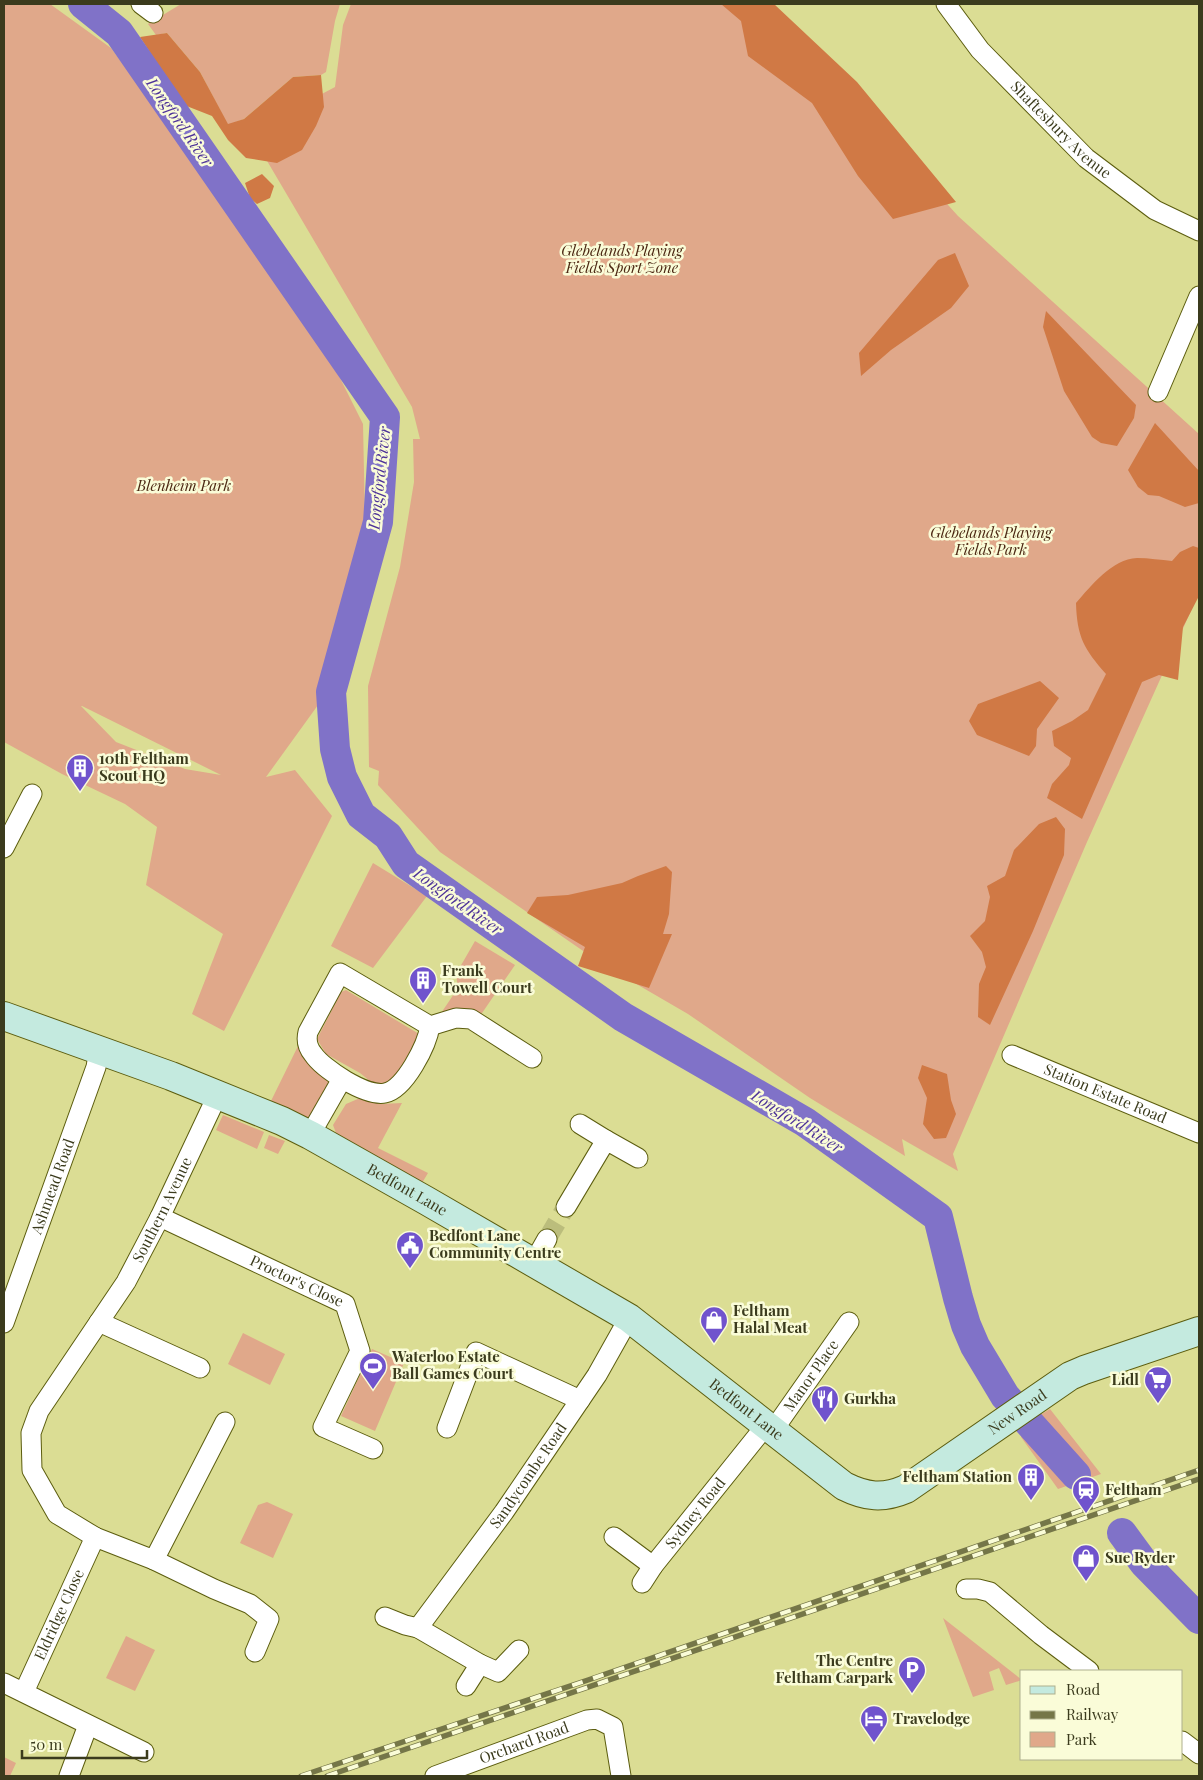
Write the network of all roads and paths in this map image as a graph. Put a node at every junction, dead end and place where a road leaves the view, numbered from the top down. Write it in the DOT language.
graph roads {
  1 [pos="946,4"];
  2 [pos="1199,231"];
  3 [pos="1199,296"];
  4 [pos="1158,392"];
  5 [pos="32,794"];
  6 [pos="4,848"];
  7 [pos="4,1016"];
  8 [pos="430,1026"];
  9 [pos="99,1050"];
  10 [pos="1012,1056"];
  11 [pos="532,1058"];
  12 [pos="342,1079"];
  13 [pos="218,1094"];
  14 [pos="580,1124"];
  15 [pos="1199,1133"];
  16 [pos="310,1135"];
  17 [pos="606,1140"];
  18 [pos="638,1158"];
  19 [pos="566,1207"];
  20 [pos="160,1218"];
  21 [pos="629,1318"];
  22 [pos="99,1322"];
  23 [pos="849,1322"];
  24 [pos="4,1323"];
  25 [pos="1199,1331"];
  26 [pos="200,1368"];
  27 [pos="580,1400"];
  28 [pos="225,1422"];
  29 [pos="770,1427"];
  30 [pos="447,1428"];
  31 [pos="372,1450"];
  32 [pos="844,1486"];
  33 [pos="96,1537"];
  34 [pos="614,1537"];
  35 [pos="154,1560"];
  36 [pos="653,1566"];
  37 [pos="642,1583"];
  38 [pos="966,1589"];
  39 [pos="385,1617"];
  40 [pos="418,1628"];
  41 [pos="519,1650"];
  42 [pos="255,1652"];
  43 [pos="480,1664"];
  44 [pos="1088,1670"];
  45 [pos="4,1683"];
  46 [pos="466,1686"];
  47 [pos="24,1692"];
  48 [pos="88,1725"];
  49 [pos="1183,1743"];
  50 [pos="144,1752"];
  51 [pos="1199,1754"];
  52 [pos="464,1771"];
  53 [pos="69,1776"];
  54 [pos="435,1776"];
  55 [pos="621,1776"];
  1 -- 2 [label="street, Shaftesbury Avenue"];
  3 -- 4 [label="street"];
  5 -- 6 [label="street"];
  7 -- 9 [label="main road, Bedfont Lane"];
  8 -- 11 [label="street"];
  8 -- 12 [label="street"];
  8 -- 12 [label="street"];
  9 -- 13 [label="main road, Bedfont Lane"];
  9 -- 24 [label="street, Ashmead Road"];
  10 -- 15 [label="street, Station Estate Road"];
  12 -- 16 [label="street"];
  13 -- 16 [label="main road, Bedfont Lane"];
  13 -- 20 [label="street, Southern Avenue"];
  14 -- 17 [label="street"];
  16 -- 21 [label="main road, Bedfont Lane"];
  17 -- 18 [label="street"];
  17 -- 19 [label="street"];
  20 -- 22 [label="street, Southern Avenue"];
  20 -- 31 [label="street, Proctor's Close"];
  21 -- 27 [label="street, Sandycombe Road"];
  21 -- 29 [label="main road, Bedfont Lane"];
  22 -- 26 [label="street"];
  22 -- 33 [label="street, Southern Avenue"];
  23 -- 29 [label="street, Manor Place"];
  25 -- 32 [label="main road, New Road"];
  27 -- 30 [label="street"];
  27 -- 40 [label="street, Sandycombe Road"];
  28 -- 35 [label="street"];
  29 -- 32 [label="main road, Bedfont Lane"];
  29 -- 36 [label="street, Sydney Road"];
  33 -- 35 [label="street, Southern Avenue"];
  33 -- 47 [label="street, Eldridge Close"];
  34 -- 36 [label="street"];
  35 -- 42 [label="street, Southern Avenue"];
  36 -- 37 [label="street, Sydney Road"];
  38 -- 44 [label="street"];
  39 -- 40 [label="street"];
  40 -- 43 [label="street"];
  41 -- 43 [label="street"];
  43 -- 46 [label="street"];
  45 -- 47 [label="street"];
  47 -- 48 [label="street"];
  48 -- 50 [label="street"];
  48 -- 53 [label="street"];
  49 -- 51 [label="street"];
  52 -- 54 [label="street, Orchard Road"];
  52 -- 55 [label="street, Orchard Road"];
}
